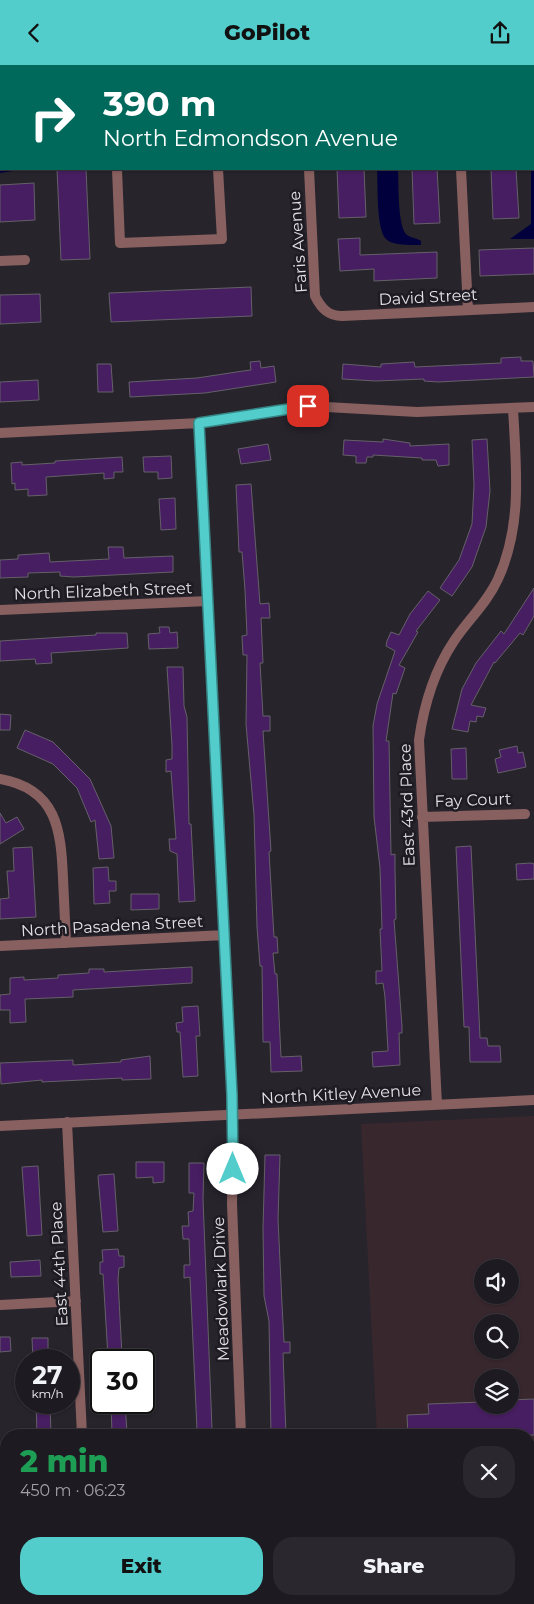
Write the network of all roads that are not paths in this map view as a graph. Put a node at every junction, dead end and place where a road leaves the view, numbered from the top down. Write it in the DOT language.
graph roads {
  1 [pos="117,170"];
  2 [pos="218,170"];
  3 [pos="309,170"];
  4 [pos="461,170"];
  5 [pos="25,259"];
  6 [pos="0,261"];
  7 [pos="534,307"];
  8 [pos="468,310"];
  9 [pos="325,311"];
  10 [pos="534,407"];
  11 [pos="513,408"];
  12 [pos="199,423"];
  13 [pos="0,433"];
  14 [pos="208,601"];
  15 [pos="0,610"];
  16 [pos="0,779"];
  17 [pos="525,813"];
  18 [pos="422,817"];
  19 [pos="225,935"];
  20 [pos="66,943"];
  21 [pos="0,946"];
  22 [pos="534,1100"];
  23 [pos="436,1105"];
  24 [pos="233,1115"];
  25 [pos="67,1122"];
  26 [pos="0,1126"];
  27 [pos="76,1301"];
  28 [pos="0,1305"];
  29 [pos="82,1429"];
  30 [pos="242,1429"];
  1 -- 2 [label="street"];
  3 -- 9 [label="street, Faris Avenue"];
  4 -- 8 [label="street"];
  5 -- 6 [label="street"];
  7 -- 8 [label="street, David Street"];
  8 -- 9 [label="street, David Street"];
  10 -- 11 [label="street"];
  11 -- 12 [label="street"];
  11 -- 18 [label="street, East 43rd Place"];
  12 -- 13 [label="street"];
  12 -- 14 [label="street, Meadowlark Drive"];
  14 -- 15 [label="street, North Elizabeth Street"];
  14 -- 19 [label="street, Meadowlark Drive"];
  16 -- 20 [label="street"];
  17 -- 18 [label="street, Fay Court"];
  18 -- 23 [label="street, East 43rd Place"];
  19 -- 20 [label="street, North Pasadena Street"];
  19 -- 24 [label="street, Meadowlark Drive"];
  20 -- 21 [label="street, North Pasadena Street"];
  22 -- 23 [label="street, North Kitley Avenue"];
  23 -- 24 [label="street, North Kitley Avenue"];
  24 -- 25 [label="street, North Kitley Avenue"];
  24 -- 30 [label="street, Meadowlark Drive"];
  25 -- 26 [label="street, North Kitley Avenue"];
  25 -- 27 [label="street, East 44th Place"];
  27 -- 28 [label="street"];
  27 -- 29 [label="street, East 44th Place"];
}
